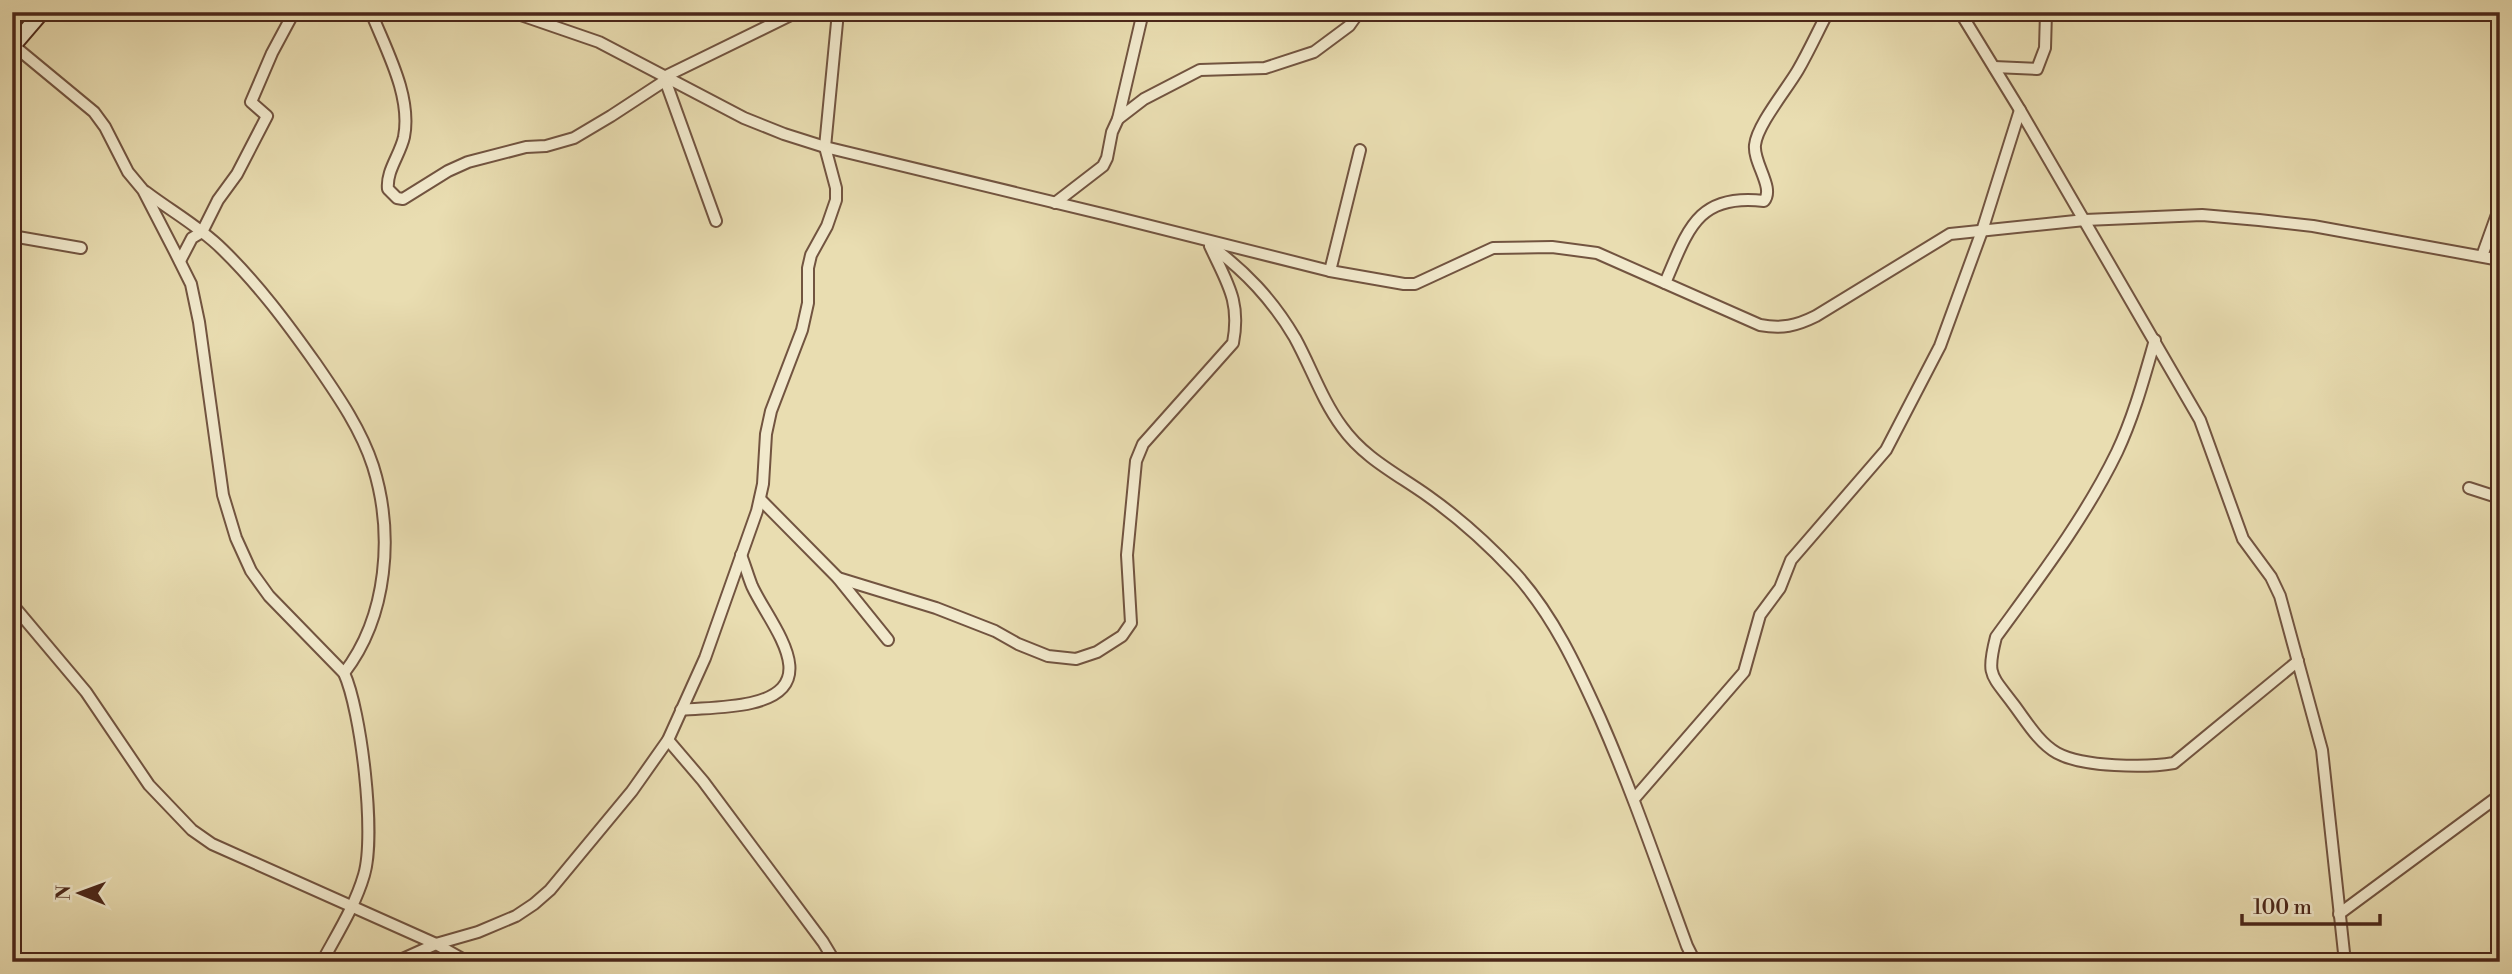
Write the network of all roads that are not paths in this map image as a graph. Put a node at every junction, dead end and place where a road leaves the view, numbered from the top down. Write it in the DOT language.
graph roads {
  1 [pos="42,12"];
  2 [pos="294,12"];
  3 [pos="371,12"];
  4 [pos="512,12"];
  5 [pos="797,12"];
  6 [pos="838,12"];
  7 [pos="1143,12"];
  8 [pos="1359,12"];
  9 [pos="1828,12"];
  10 [pos="1960,12"];
  11 [pos="2046,12"];
  12 [pos="13,46"];
  13 [pos="1994,67"];
  14 [pos="665,79"];
  15 [pos="2020,110"];
  16 [pos="1118,119"];
  17 [pos="825,147"];
  18 [pos="1360,150"];
  19 [pos="143,190"];
  20 [pos="1055,203"];
  21 [pos="2500,206"];
  22 [pos="2085,220"];
  23 [pos="716,221"];
  24 [pos="1982,231"];
  25 [pos="202,232"];
  26 [pos="12,236"];
  27 [pos="1207,242"];
  28 [pos="81,248"];
  29 [pos="2482,256"];
  30 [pos="2500,260"];
  31 [pos="180,261"];
  32 [pos="1330,271"];
  33 [pos="1665,283"];
  34 [pos="2155,340"];
  35 [pos="2469,488"];
  36 [pos="2500,498"];
  37 [pos="760,499"];
  38 [pos="741,555"];
  39 [pos="838,578"];
  40 [pos="12,604"];
  41 [pos="888,640"];
  42 [pos="2298,661"];
  43 [pos="344,673"];
  44 [pos="681,710"];
  45 [pos="668,740"];
  46 [pos="2500,795"];
  47 [pos="1633,799"];
  48 [pos="352,907"];
  49 [pos="2339,914"];
  50 [pos="436,944"];
  51 [pos="322,962"];
  52 [pos="396,962"];
  53 [pos="468,962"];
  54 [pos="835,962"];
  55 [pos="1695,962"];
  56 [pos="2345,962"];
  1 -- 12 [label="main road"];
  2 -- 25 [label="street"];
  3 -- 14 [label="street"];
  4 -- 14 [label="street"];
  5 -- 14 [label="street"];
  6 -- 17 [label="street"];
  7 -- 16 [label="street"];
  8 -- 16 [label="street"];
  9 -- 33 [label="street"];
  10 -- 13 [label="street"];
  11 -- 13 [label="street"];
  12 -- 19 [label="street"];
  13 -- 15 [label="street"];
  14 -- 17 [label="street"];
  14 -- 23 [label="street"];
  15 -- 22 [label="street"];
  15 -- 24 [label="street"];
  16 -- 20 [label="street"];
  17 -- 20 [label="street"];
  17 -- 37 [label="street"];
  18 -- 32 [label="street"];
  19 -- 25 [label="street"];
  19 -- 31 [label="street"];
  20 -- 27 [label="street"];
  21 -- 29 [label="street"];
  22 -- 24 [label="street"];
  22 -- 29 [label="street"];
  22 -- 34 [label="street"];
  24 -- 33 [label="street"];
  24 -- 47 [label="street"];
  25 -- 31 [label="street"];
  25 -- 43 [label="street"];
  26 -- 28 [label="street"];
  27 -- 32 [label="street"];
  27 -- 39 [label="street"];
  27 -- 47 [label="street"];
  29 -- 30 [label="street"];
  31 -- 43 [label="street"];
  32 -- 33 [label="street"];
  34 -- 42 [label="street"];
  34 -- 42 [label="street"];
  35 -- 36 [label="street"];
  37 -- 38 [label="street"];
  37 -- 39 [label="street"];
  38 -- 44 [label="street"];
  38 -- 44 [label="street"];
  39 -- 41 [label="street"];
  40 -- 48 [label="street"];
  42 -- 49 [label="street"];
  43 -- 48 [label="street"];
  44 -- 45 [label="street"];
  45 -- 50 [label="street"];
  45 -- 54 [label="street"];
  46 -- 49 [label="street"];
  47 -- 55 [label="street"];
  48 -- 50 [label="street"];
  48 -- 51 [label="street"];
  49 -- 56 [label="street"];
  50 -- 52 [label="street"];
  50 -- 53 [label="street"];
}
